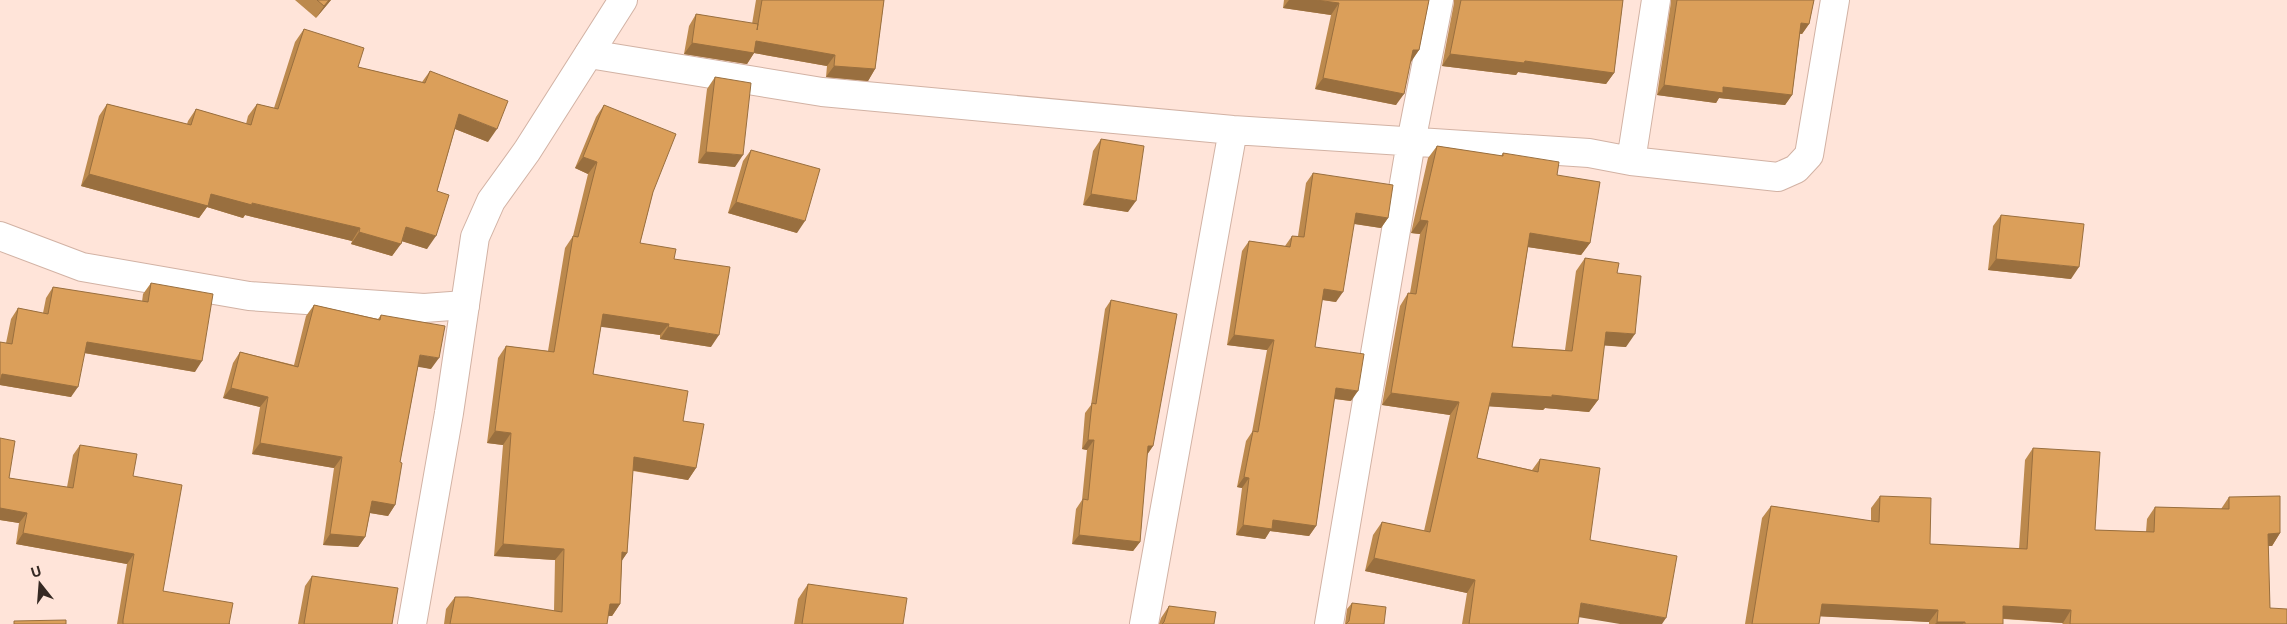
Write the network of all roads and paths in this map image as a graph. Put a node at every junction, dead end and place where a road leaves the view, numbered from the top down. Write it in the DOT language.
graph roads {
  1 [pos="623,0"];
  2 [pos="1439,0"];
  3 [pos="1656,0"];
  4 [pos="1835,0"];
  5 [pos="589,54"];
  6 [pos="1233,130"];
  7 [pos="1411,142"];
  8 [pos="1631,161"];
  9 [pos="0,236"];
  10 [pos="465,305"];
  11 [pos="412,624"];
  12 [pos="1144,624"];
  13 [pos="1329,624"];
  1 -- 5 [label="street"];
  2 -- 7 [label="street"];
  3 -- 8 [label="street"];
  4 -- 8 [label="street"];
  5 -- 6 [label="street"];
  5 -- 10 [label="street"];
  6 -- 7 [label="street"];
  6 -- 12 [label="street"];
  7 -- 8 [label="street"];
  7 -- 13 [label="street"];
  9 -- 10 [label="street"];
  10 -- 11 [label="street"];
}
